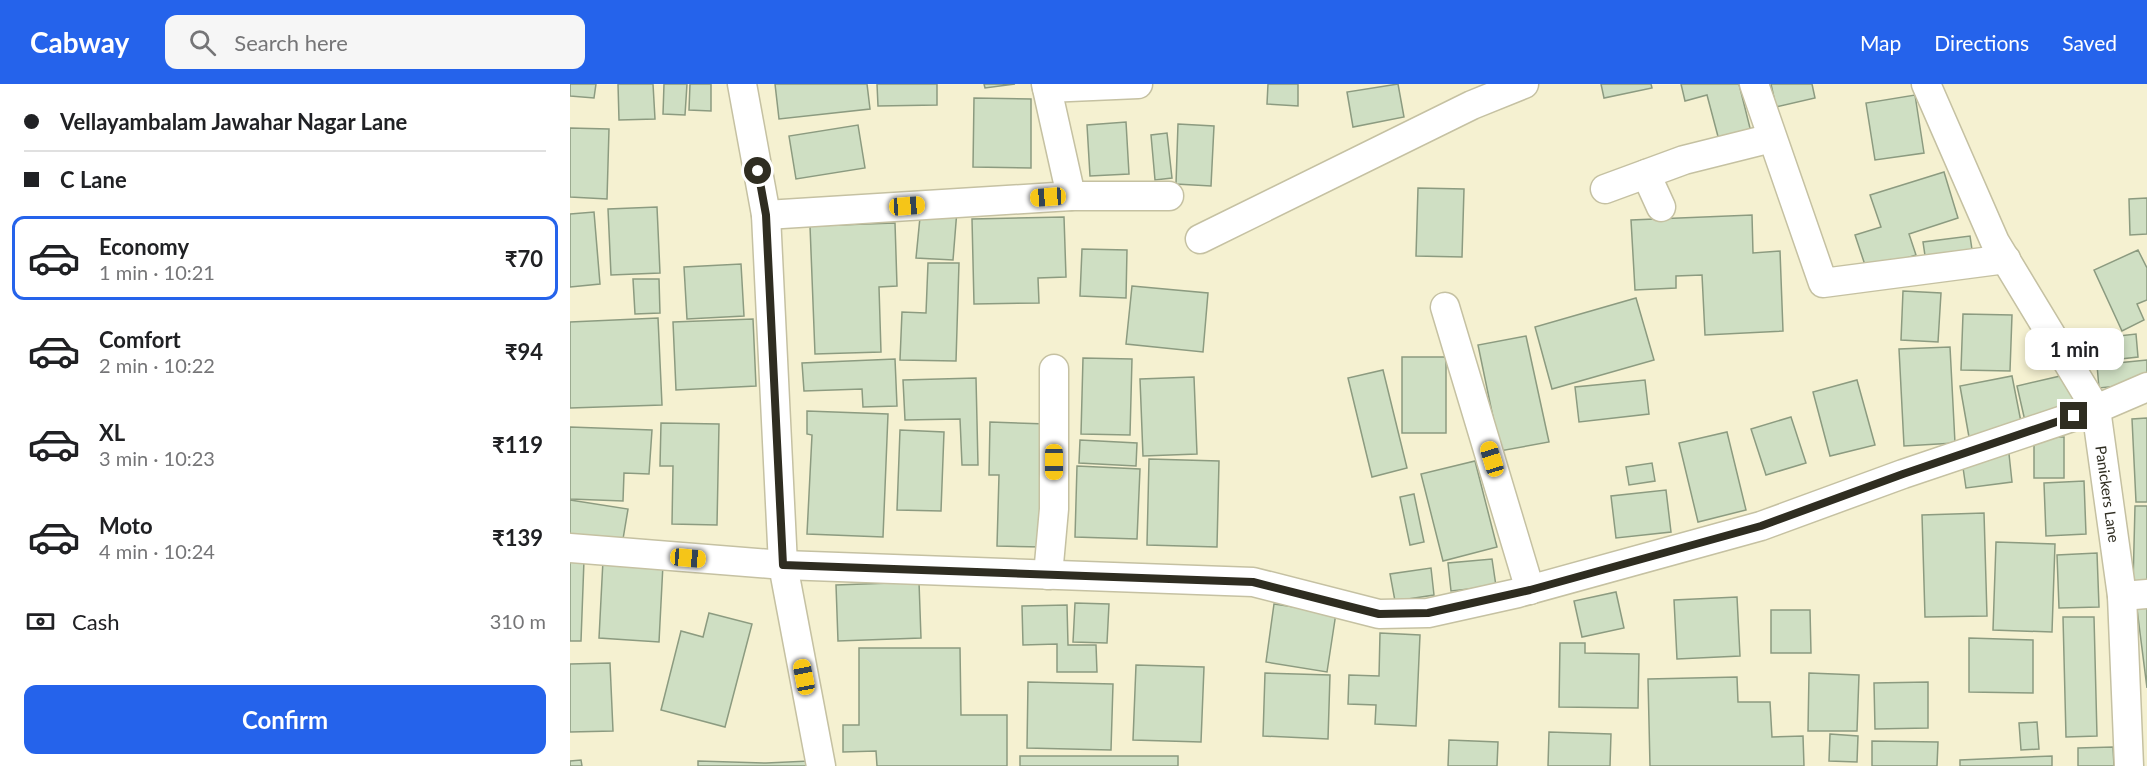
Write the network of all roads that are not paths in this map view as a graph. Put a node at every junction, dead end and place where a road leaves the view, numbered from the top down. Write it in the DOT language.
graph roads {
  1 [pos="742,84"];
  2 [pos="1138,84"];
  3 [pos="1524,84"];
  4 [pos="1754,84"];
  5 [pos="1926,84"];
  6 [pos="1046,86"];
  7 [pos="1772,138"];
  8 [pos="1646,174"];
  9 [pos="1605,189"];
  10 [pos="1071,195"];
  11 [pos="1168,195"];
  12 [pos="1661,207"];
  13 [pos="766,215"];
  14 [pos="1200,239"];
  15 [pos="2006,260"];
  16 [pos="1445,308"];
  17 [pos="1054,369"];
  18 [pos="2147,387"];
  19 [pos="2096,409"];
  20 [pos="570,548"];
  21 [pos="783,565"];
  22 [pos="1048,575"];
  23 [pos="1530,590"];
  24 [pos="2134,595"];
  25 [pos="821,766"];
  26 [pos="2129,766"];
  1 -- 13 [label="street"];
  2 -- 6 [label="street"];
  3 -- 14 [label="street"];
  4 -- 7 [label="street"];
  5 -- 15 [label="street, Panickers Lane"];
  6 -- 10 [label="street"];
  7 -- 8 [label="street"];
  7 -- 15 [label="street"];
  8 -- 9 [label="street"];
  8 -- 12 [label="street"];
  10 -- 11 [label="street"];
  10 -- 13 [label="street"];
  13 -- 21 [label="street"];
  15 -- 19 [label="street, Panickers Lane"];
  16 -- 23 [label="street"];
  17 -- 22 [label="street"];
  18 -- 19 [label="street"];
  19 -- 23 [label="street"];
  19 -- 24 [label="street, Panickers Lane"];
  20 -- 21 [label="street"];
  21 -- 22 [label="street"];
  21 -- 25 [label="street"];
  22 -- 23 [label="street"];
  24 -- 26 [label="street, Panickers Lane"];
}
